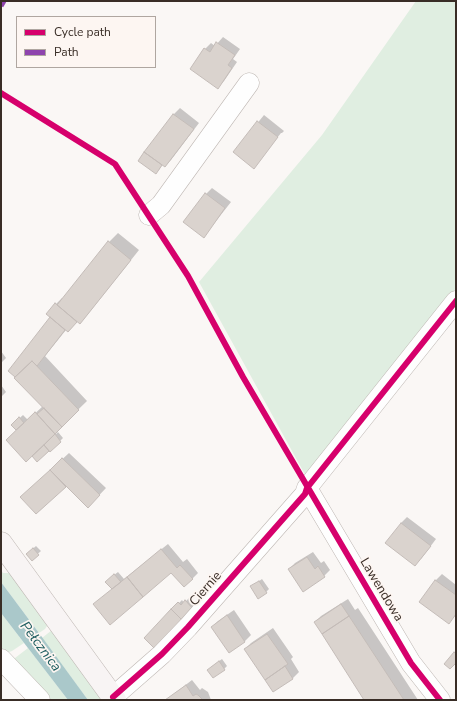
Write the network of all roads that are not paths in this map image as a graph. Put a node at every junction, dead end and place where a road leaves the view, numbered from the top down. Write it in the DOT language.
graph roads {
  1 [pos="249,83"];
  2 [pos="149,215"];
  3 [pos="456,300"];
  4 [pos="307,488"];
  5 [pos="1,543"];
  6 [pos="1,658"];
  7 [pos="114,699"];
  8 [pos="40,700"];
  9 [pos="440,700"];
  1 -- 2 [label="street"];
  3 -- 4 [label="street, Ciernie"];
  4 -- 7 [label="street, Ciernie"];
  4 -- 9 [label="street, Lawendowa"];
  5 -- 7 [label="street, Ciernie"];
  6 -- 8 [label="street"];
}
